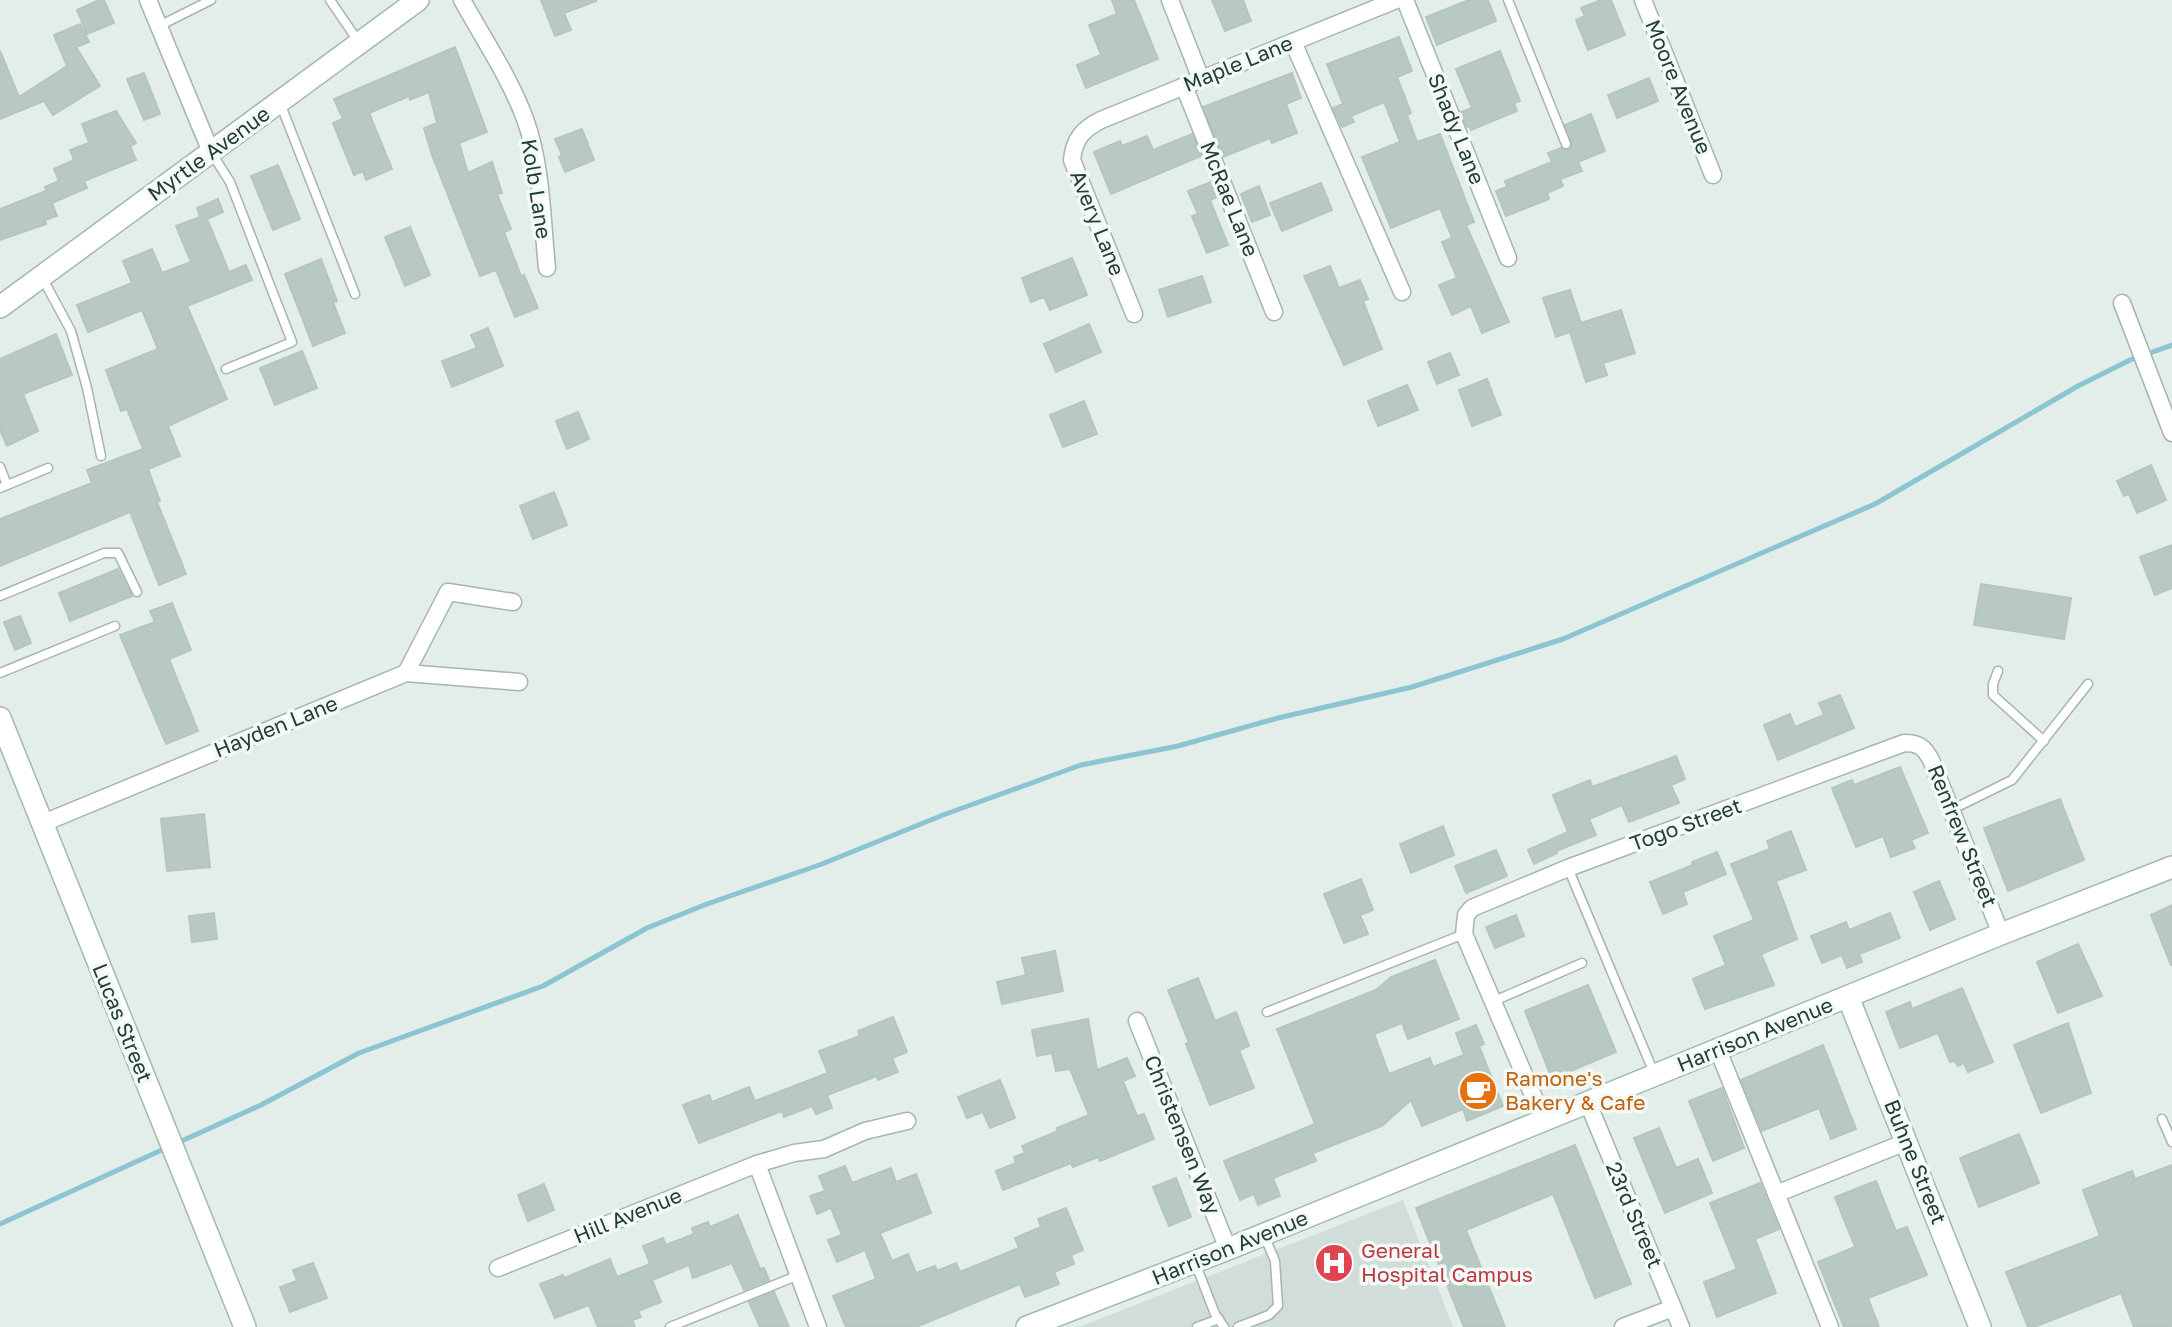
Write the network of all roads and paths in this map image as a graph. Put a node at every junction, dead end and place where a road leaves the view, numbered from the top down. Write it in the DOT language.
graph roads {
  1 [pos="148,0"];
  2 [pos="211,0"];
  3 [pos="330,0"];
  4 [pos="418,0"];
  5 [pos="462,0"];
  6 [pos="1170,0"];
  7 [pos="1396,0"];
  8 [pos="1405,0"];
  9 [pos="1508,0"];
  10 [pos="1643,0"];
  11 [pos="159,26"];
  12 [pos="1293,42"];
  13 [pos="360,43"];
  14 [pos="1201,79"];
  15 [pos="1184,86"];
  16 [pos="280,103"];
  17 [pos="1083,132"];
  18 [pos="1566,144"];
  19 [pos="211,152"];
  20 [pos="1713,174"];
  21 [pos="1508,258"];
  22 [pos="547,268"];
  23 [pos="41,276"];
  24 [pos="1402,292"];
  25 [pos="355,294"];
  26 [pos="2122,303"];
  27 [pos="0,307"];
  28 [pos="1273,312"];
  29 [pos="1134,314"];
  30 [pos="226,369"];
  31 [pos="2172,433"];
  32 [pos="101,456"];
  33 [pos="0,467"];
  34 [pos="48,468"];
  35 [pos="4,486"];
  36 [pos="137,592"];
  37 [pos="0,596"];
  38 [pos="513,602"];
  39 [pos="116,625"];
  40 [pos="1998,671"];
  41 [pos="0,673"];
  42 [pos="406,673"];
  43 [pos="519,682"];
  44 [pos="2088,684"];
  45 [pos="0,718"];
  46 [pos="2044,741"];
  47 [pos="1915,743"];
  48 [pos="1953,809"];
  49 [pos="41,824"];
  50 [pos="2172,867"];
  51 [pos="1568,868"];
  52 [pos="1464,927"];
  53 [pos="2001,934"];
  54 [pos="1582,963"];
  55 [pos="1848,997"];
  56 [pos="1494,1002"];
  57 [pos="1267,1012"];
  58 [pos="1137,1021"];
  59 [pos="1718,1050"];
  60 [pos="1656,1076"];
  61 [pos="1588,1103"];
  62 [pos="2162,1119"];
  63 [pos="907,1121"];
  64 [pos="1544,1121"];
  65 [pos="1906,1142"];
  66 [pos="2172,1142"];
  67 [pos="757,1164"];
  68 [pos="1776,1194"];
  69 [pos="1264,1234"];
  70 [pos="1228,1249"];
  71 [pos="1195,1262"];
  72 [pos="498,1268"];
  73 [pos="799,1275"];
  74 [pos="1673,1308"];
  75 [pos="1222,1323"];
  76 [pos="245,1327"];
  77 [pos="670,1327"];
  78 [pos="818,1327"];
  79 [pos="1027,1327"];
  80 [pos="1197,1327"];
  81 [pos="1238,1327"];
  82 [pos="1623,1327"];
  83 [pos="1681,1327"];
  84 [pos="1830,1327"];
  85 [pos="1980,1327"];
  1 -- 11 [label="street"];
  2 -- 11 [label="lane"];
  3 -- 13 [label="lane"];
  4 -- 13 [label="main road, Myrtle Avenue"];
  5 -- 22 [label="street, Kolb Lane"];
  6 -- 14 [label="street"];
  7 -- 12 [label="street, Maple Lane"];
  8 -- 21 [label="street, Shady Lane"];
  9 -- 18 [label="lane"];
  10 -- 20 [label="street, Moore Avenue"];
  11 -- 19 [label="street"];
  12 -- 14 [label="street, Maple Lane"];
  12 -- 24 [label="street"];
  13 -- 16 [label="main road, Myrtle Avenue"];
  14 -- 15 [label="street, Maple Lane"];
  15 -- 17 [label="street, Maple Lane"];
  15 -- 28 [label="street, McRae Lane"];
  16 -- 19 [label="main road, Myrtle Avenue"];
  16 -- 25 [label="lane"];
  17 -- 29 [label="street, Avery Lane"];
  19 -- 23 [label="main road, Myrtle Avenue"];
  19 -- 30 [label="lane"];
  23 -- 27 [label="main road, Myrtle Avenue"];
  23 -- 32 [label="lane"];
  26 -- 31 [label="street"];
  33 -- 35 [label="lane"];
  34 -- 35 [label="lane"];
  36 -- 37 [label="lane"];
  38 -- 42 [label="street"];
  39 -- 41 [label="lane"];
  40 -- 46 [label="lane"];
  42 -- 43 [label="street, Hayden Lane"];
  42 -- 49 [label="street, Hayden Lane"];
  44 -- 46 [label="lane"];
  45 -- 49 [label="main road, Lucas Street"];
  46 -- 48 [label="lane"];
  47 -- 48 [label="street, Renfrew Street"];
  47 -- 51 [label="street, Togo Street"];
  48 -- 53 [label="street, Renfrew Street"];
  49 -- 76 [label="main road, Lucas Street"];
  50 -- 53 [label="main road, Harrison Avenue"];
  51 -- 52 [label="street, Togo Street"];
  51 -- 60 [label="lane"];
  52 -- 56 [label="street"];
  52 -- 57 [label="lane"];
  53 -- 55 [label="main road, Harrison Avenue"];
  54 -- 56 [label="lane"];
  55 -- 59 [label="main road, Harrison Avenue"];
  55 -- 65 [label="main road, Buhne Street"];
  56 -- 64 [label="street"];
  58 -- 70 [label="street, Christensen Way"];
  59 -- 60 [label="main road, Harrison Avenue"];
  59 -- 68 [label="street"];
  60 -- 61 [label="main road, Harrison Avenue"];
  61 -- 64 [label="main road, Harrison Avenue"];
  61 -- 74 [label="street, 23rd Street"];
  62 -- 66 [label="lane"];
  63 -- 67 [label="street, Hill Avenue"];
  64 -- 69 [label="main road, Harrison Avenue"];
  65 -- 68 [label="street"];
  65 -- 85 [label="main road, Buhne Street"];
  67 -- 72 [label="street, Hill Avenue"];
  67 -- 73 [label="street"];
  68 -- 84 [label="street"];
  69 -- 70 [label="main road, Harrison Avenue"];
  69 -- 81 [label="lane"];
  70 -- 71 [label="main road, Harrison Avenue"];
  71 -- 75 [label="lane"];
  71 -- 79 [label="main road, Harrison Avenue"];
  73 -- 77 [label="lane"];
  73 -- 78 [label="street"];
  74 -- 82 [label="street"];
  74 -- 83 [label="street, 23rd Street"];
  75 -- 80 [label="lane"];
}
